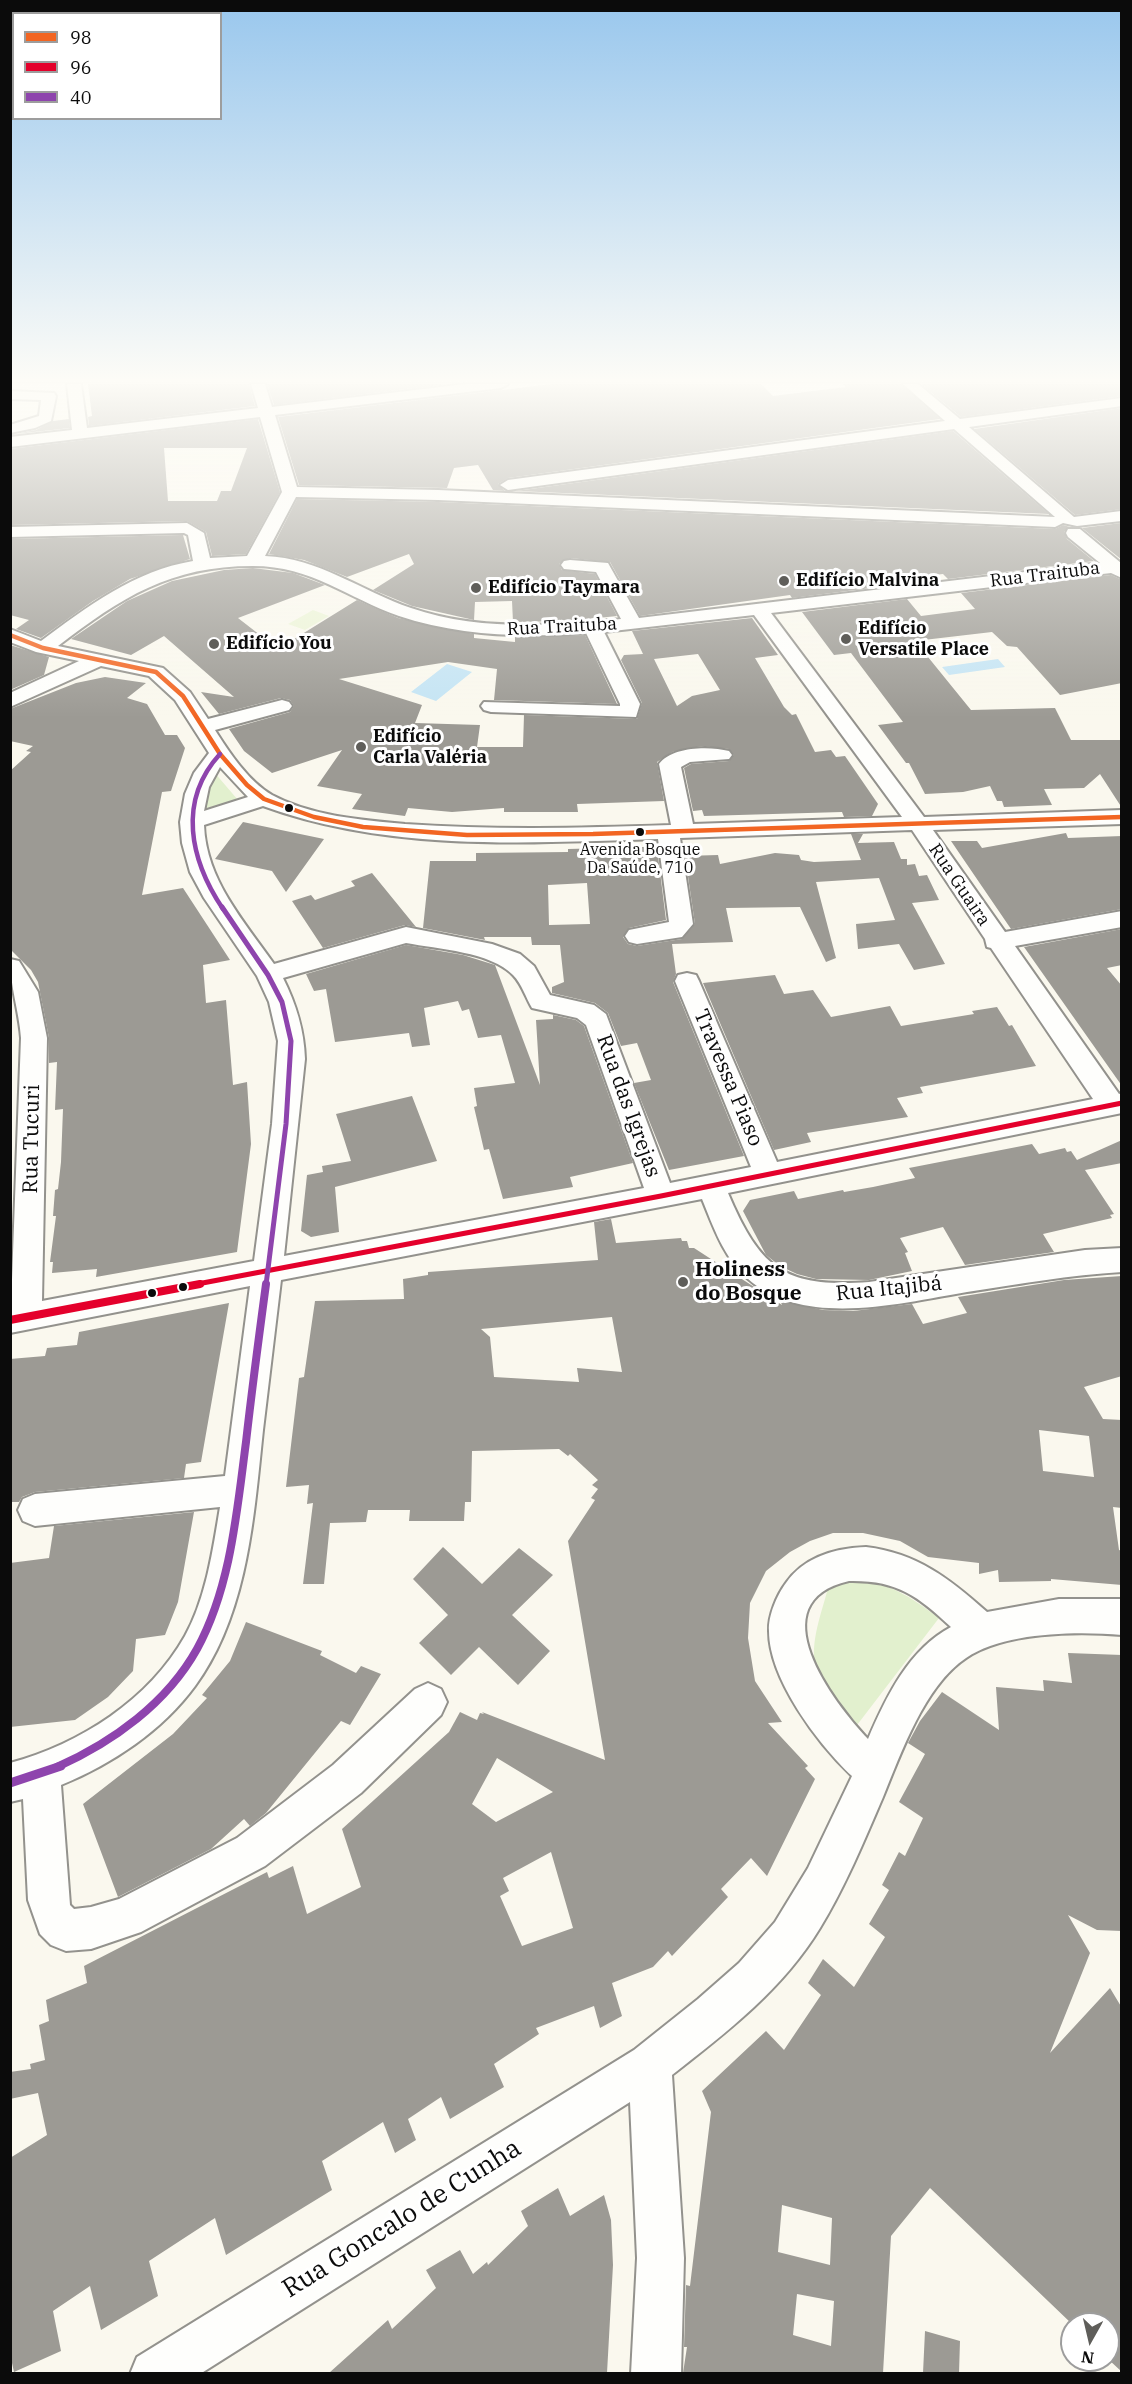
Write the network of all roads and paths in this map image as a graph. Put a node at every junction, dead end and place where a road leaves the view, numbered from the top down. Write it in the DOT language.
graph roads {
  1 [pos="289,495"];
  2 [pos="444,495"];
  3 [pos="1040,495"];
  4 [pos="1121,516"];
  5 [pos="1072,524"];
  6 [pos="1122,527"];
  7 [pos="10,532"];
  8 [pos="253,561"];
  9 [pos="202,562"];
  10 [pos="570,565"];
  11 [pos="1118,570"];
  12 [pos="759,610"];
  13 [pos="633,624"];
  14 [pos="593,628"];
  15 [pos="10,635"];
  16 [pos="43,648"];
  17 [pos="98,660"];
  18 [pos="10,701"];
  19 [pos="282,706"];
  20 [pos="491,706"];
  21 [pos="202,727"];
  22 [pos="220,754"];
  23 [pos="722,754"];
  24 [pos="264,799"];
  25 [pos="1122,818"];
  26 [pos="191,822"];
  27 [pos="919,825"];
  28 [pos="675,832"];
  29 [pos="1122,919"];
  30 [pos="637,936"];
  31 [pos="996,941"];
  32 [pos="10,967"];
  33 [pos="269,974"];
  34 [pos="687,981"];
  35 [pos="1117,1104"];
  36 [pos="768,1174"];
  37 [pos="711,1186"];
  38 [pos="661,1196"];
  39 [pos="1122,1260"];
  40 [pos="268,1270"];
  41 [pos="18,1318"];
  42 [pos="240,1490"];
  43 [pos="35,1510"];
  44 [pos="1122,1617"];
  45 [pos="983,1632"];
  46 [pos="428,1702"];
  47 [pos="874,1771"];
  48 [pos="26,1779"];
  49 [pos="649,2065"];
  50 [pos="154,2373"];
  51 [pos="656,2373"];
  1 -- 8 [label="street"];
  2 -- 5 [label="street"];
  3 -- 5 [label="street"];
  4 -- 5 [label="street"];
  4 -- 6 [label="street"];
  5 -- 6 [label="street"];
  5 -- 11 [label="street"];
  7 -- 9 [label="street"];
  8 -- 9 [label="street, Rua Traituba"];
  8 -- 14 [label="street, Rua Traituba"];
  9 -- 16 [label="street, Rua Traituba"];
  10 -- 13 [label="street"];
  11 -- 12 [label="street, Rua Traituba"];
  12 -- 13 [label="street, Rua Traituba"];
  12 -- 27 [label="street, Rua Guaira"];
  13 -- 14 [label="street, Rua Traituba"];
  14 -- 20 [label="street"];
  15 -- 16 [label="street"];
  16 -- 17 [label="street"];
  17 -- 18 [label="street"];
  17 -- 21 [label="street"];
  19 -- 21 [label="street"];
  21 -- 22 [label="street"];
  22 -- 24 [label="street"];
  22 -- 26 [label="street"];
  23 -- 28 [label="street"];
  24 -- 26 [label="street"];
  24 -- 28 [label="street"];
  25 -- 27 [label="street"];
  26 -- 33 [label="street"];
  27 -- 28 [label="street"];
  27 -- 31 [label="street, Rua Guaira"];
  28 -- 30 [label="street"];
  29 -- 31 [label="street"];
  31 -- 35 [label="street, Rua Guaira"];
  32 -- 41 [label="street, Rua Tucuri"];
  33 -- 38 [label="street, Rua das Igrejas"];
  33 -- 40 [label="street"];
  34 -- 36 [label="street, Travessa Piaso"];
  35 -- 36 [label="street"];
  36 -- 37 [label="street"];
  37 -- 38 [label="street"];
  37 -- 39 [label="street, Rua Itajibá"];
  38 -- 40 [label="street"];
  40 -- 41 [label="street"];
  40 -- 42 [label="street"];
  42 -- 43 [label="street"];
  42 -- 48 [label="street"];
  44 -- 45 [label="street, Rua Goncalo de Cunha"];
  45 -- 47 [label="street, Rua Goncalo de Cunha"];
  45 -- 47 [label="street"];
  46 -- 48 [label="street"];
  47 -- 49 [label="street, Rua Goncalo de Cunha"];
  49 -- 50 [label="street, Rua Goncalo de Cunha"];
  49 -- 51 [label="street"];
}
